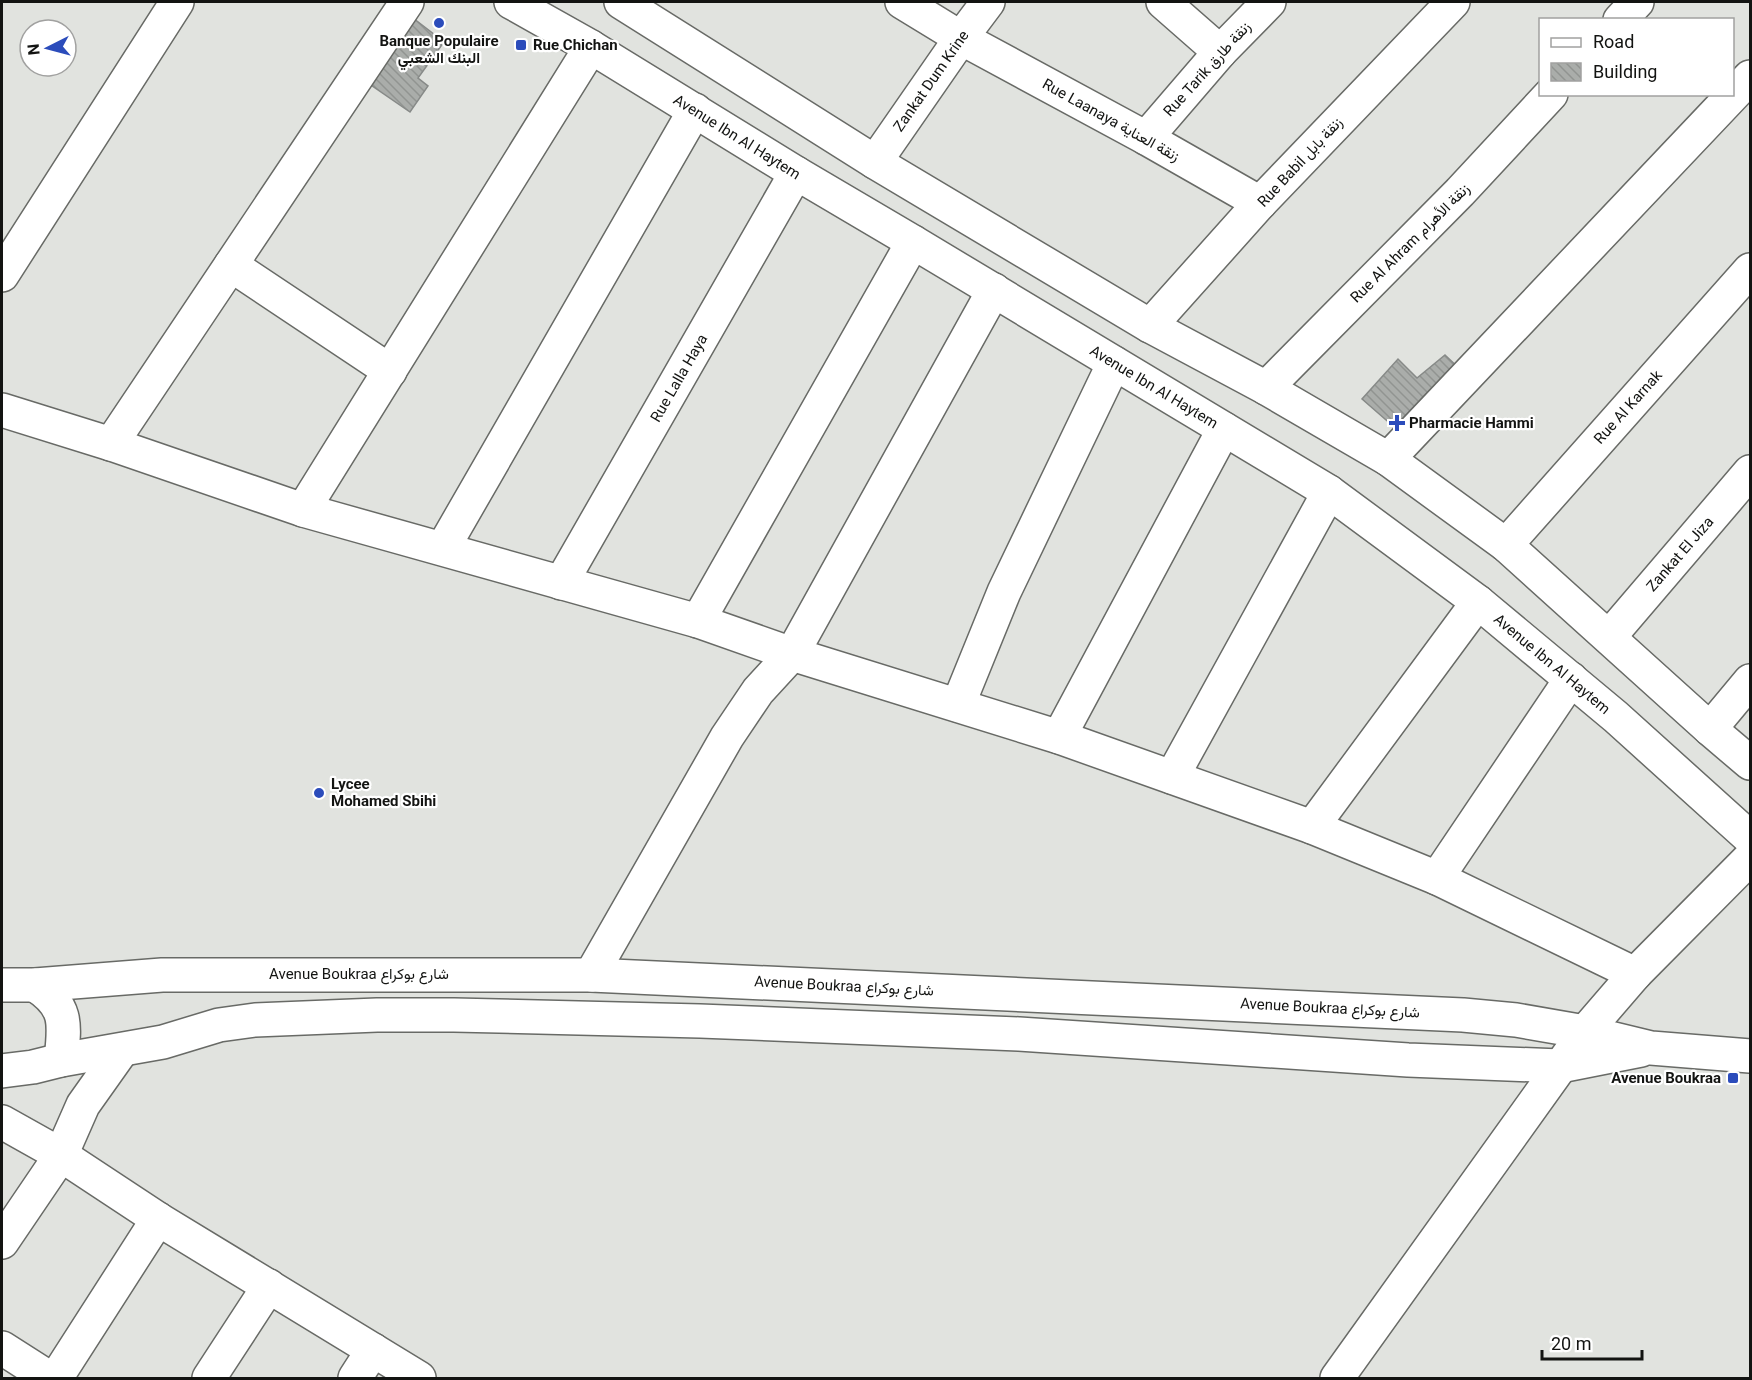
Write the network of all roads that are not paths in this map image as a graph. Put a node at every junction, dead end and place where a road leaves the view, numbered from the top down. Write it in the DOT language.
graph roads {
  1 [pos="177,2"];
  2 [pos="407,2"];
  3 [pos="511,2"];
  4 [pos="621,2"];
  5 [pos="902,2"];
  6 [pos="988,2"];
  7 [pos="1163,2"];
  8 [pos="1269,2"];
  9 [pos="1454,2"];
  10 [pos="1637,2"];
  11 [pos="1622,18"];
  12 [pos="961,38"];
  13 [pos="591,47"];
  14 [pos="1220,52"];
  15 [pos="1750,77"];
  16 [pos="1734,94"];
  17 [pos="1549,96"];
  18 [pos="1732,96"];
  19 [pos="695,110"];
  20 [pos="1146,138"];
  21 [pos="875,162"];
  22 [pos="796,173"];
  23 [pos="1260,203"];
  24 [pos="913,242"];
  25 [pos="231,265"];
  26 [pos="1750,270"];
  27 [pos="2,275"];
  28 [pos="994,290"];
  29 [pos="1150,326"];
  30 [pos="1114,363"];
  31 [pos="390,371"];
  32 [pos="1266,388"];
  33 [pos="2,410"];
  34 [pos="1224,429"];
  35 [pos="111,444"];
  36 [pos="1388,459"];
  37 [pos="1750,472"];
  38 [pos="1329,492"];
  39 [pos="303,510"];
  40 [pos="1506,545"];
  41 [pos="443,548"];
  42 [pos="561,583"];
  43 [pos="1478,602"];
  44 [pos="698,621"];
  45 [pos="1609,636"];
  46 [pos="792,654"];
  47 [pos="1571,679"];
  48 [pos="1750,681"];
  49 [pos="958,705"];
  50 [pos="1710,729"];
  51 [pos="1059,737"];
  52 [pos="1750,763"];
  53 [pos="1172,777"];
  54 [pos="1312,827"];
  55 [pos="1750,838"];
  56 [pos="1750,858"];
  57 [pos="1437,878"];
  58 [pos="1635,974"];
  59 [pos="591,975"];
  60 [pos="2,985"];
  61 [pos="35,985"];
  62 [pos="1586,1032"];
  63 [pos="1651,1048"];
  64 [pos="122,1050"];
  65 [pos="1750,1056"];
  66 [pos="61,1060"];
  67 [pos="1560,1066"];
  68 [pos="2,1070"];
  69 [pos="2,1122"];
  70 [pos="61,1155"];
  71 [pos="158,1219"];
  72 [pos="2,1242"];
  73 [pos="269,1286"];
  74 [pos="2,1348"];
  75 [pos="373,1350"];
  76 [pos="49,1378"];
  77 [pos="57,1378"];
  78 [pos="209,1378"];
  79 [pos="355,1378"];
  80 [pos="418,1378"];
  81 [pos="1337,1378"];
  1 -- 27 [label="street"];
  2 -- 25 [label="street"];
  3 -- 13 [label="street, Avenue Ibn Al Haytem"];
  4 -- 21 [label="street"];
  5 -- 12 [label="street, Rue Laanaya زنقة العناية"];
  6 -- 12 [label="street, Zankat Dum Krine"];
  7 -- 14 [label="street"];
  8 -- 14 [label="street, Rue Tarik زنقة طارق"];
  9 -- 23 [label="street, Rue Babil زنقة بابل"];
  10 -- 11 [label="street"];
  12 -- 20 [label="street, Rue Laanaya زنقة العناية"];
  12 -- 21 [label="street, Zankat Dum Krine"];
  13 -- 19 [label="street, Avenue Ibn Al Haytem"];
  13 -- 31 [label="street"];
  14 -- 20 [label="street, Rue Tarik زنقة طارق"];
  15 -- 16 [label="street"];
  17 -- 32 [label="street, Rue Al Ahram زنقة الأهرام"];
  18 -- 36 [label="street"];
  19 -- 22 [label="street, Avenue Ibn Al Haytem"];
  19 -- 41 [label="street"];
  20 -- 23 [label="street, Rue Laanaya زنقة العناية"];
  21 -- 29 [label="street"];
  22 -- 24 [label="street, Avenue Ibn Al Haytem"];
  22 -- 42 [label="street, Rue Lalla Haya"];
  23 -- 29 [label="street, Rue Babil زنقة بابل"];
  24 -- 28 [label="street, Avenue Ibn Al Haytem"];
  24 -- 44 [label="street"];
  25 -- 31 [label="street"];
  25 -- 35 [label="street"];
  26 -- 40 [label="street, Rue Al Karnak"];
  28 -- 30 [label="street, Avenue Ibn Al Haytem"];
  28 -- 46 [label="street"];
  29 -- 32 [label="street"];
  30 -- 34 [label="street, Avenue Ibn Al Haytem"];
  30 -- 49 [label="street"];
  31 -- 39 [label="street"];
  32 -- 36 [label="street"];
  33 -- 35 [label="street"];
  34 -- 38 [label="street, Avenue Ibn Al Haytem"];
  34 -- 51 [label="street"];
  35 -- 39 [label="street"];
  36 -- 40 [label="street"];
  37 -- 45 [label="street, Zankat El Jiza"];
  38 -- 43 [label="street, Avenue Ibn Al Haytem"];
  38 -- 53 [label="street"];
  39 -- 41 [label="street"];
  40 -- 45 [label="street"];
  41 -- 42 [label="street"];
  42 -- 44 [label="street"];
  43 -- 47 [label="street, Avenue Ibn Al Haytem"];
  43 -- 54 [label="street"];
  44 -- 46 [label="street"];
  45 -- 50 [label="street"];
  46 -- 49 [label="street"];
  46 -- 59 [label="street"];
  47 -- 55 [label="street, Avenue Ibn Al Haytem"];
  47 -- 57 [label="street"];
  48 -- 50 [label="street"];
  49 -- 51 [label="street"];
  50 -- 52 [label="street"];
  51 -- 53 [label="street"];
  53 -- 54 [label="street"];
  54 -- 57 [label="street"];
  56 -- 58 [label="street"];
  57 -- 58 [label="street"];
  58 -- 62 [label="street"];
  59 -- 61 [label="street, Avenue Boukraa شارع بوكراع"];
  59 -- 62 [label="street, Avenue Boukraa شارع بوكراع"];
  60 -- 61 [label="street, Avenue Boukraa شارع بوكراع"];
  61 -- 66 [label="street"];
  62 -- 63 [label="street, Avenue Boukraa شارع بوكراع"];
  62 -- 67 [label="street"];
  63 -- 65 [label="street, Avenue Boukraa شارع بوكراع"];
  63 -- 67 [label="street, Avenue Boukraa شارع بوكراع"];
  64 -- 66 [label="street, Avenue Boukraa شارع بوكراع"];
  64 -- 67 [label="street, Avenue Boukraa شارع بوكراع"];
  64 -- 70 [label="street"];
  66 -- 68 [label="street, Avenue Boukraa شارع بوكراع"];
  67 -- 81 [label="street"];
  69 -- 70 [label="street"];
  70 -- 71 [label="street"];
  70 -- 72 [label="street"];
  71 -- 73 [label="street"];
  71 -- 77 [label="street"];
  73 -- 75 [label="street"];
  73 -- 78 [label="street"];
  74 -- 76 [label="street"];
  75 -- 79 [label="street"];
  75 -- 80 [label="street"];
}
